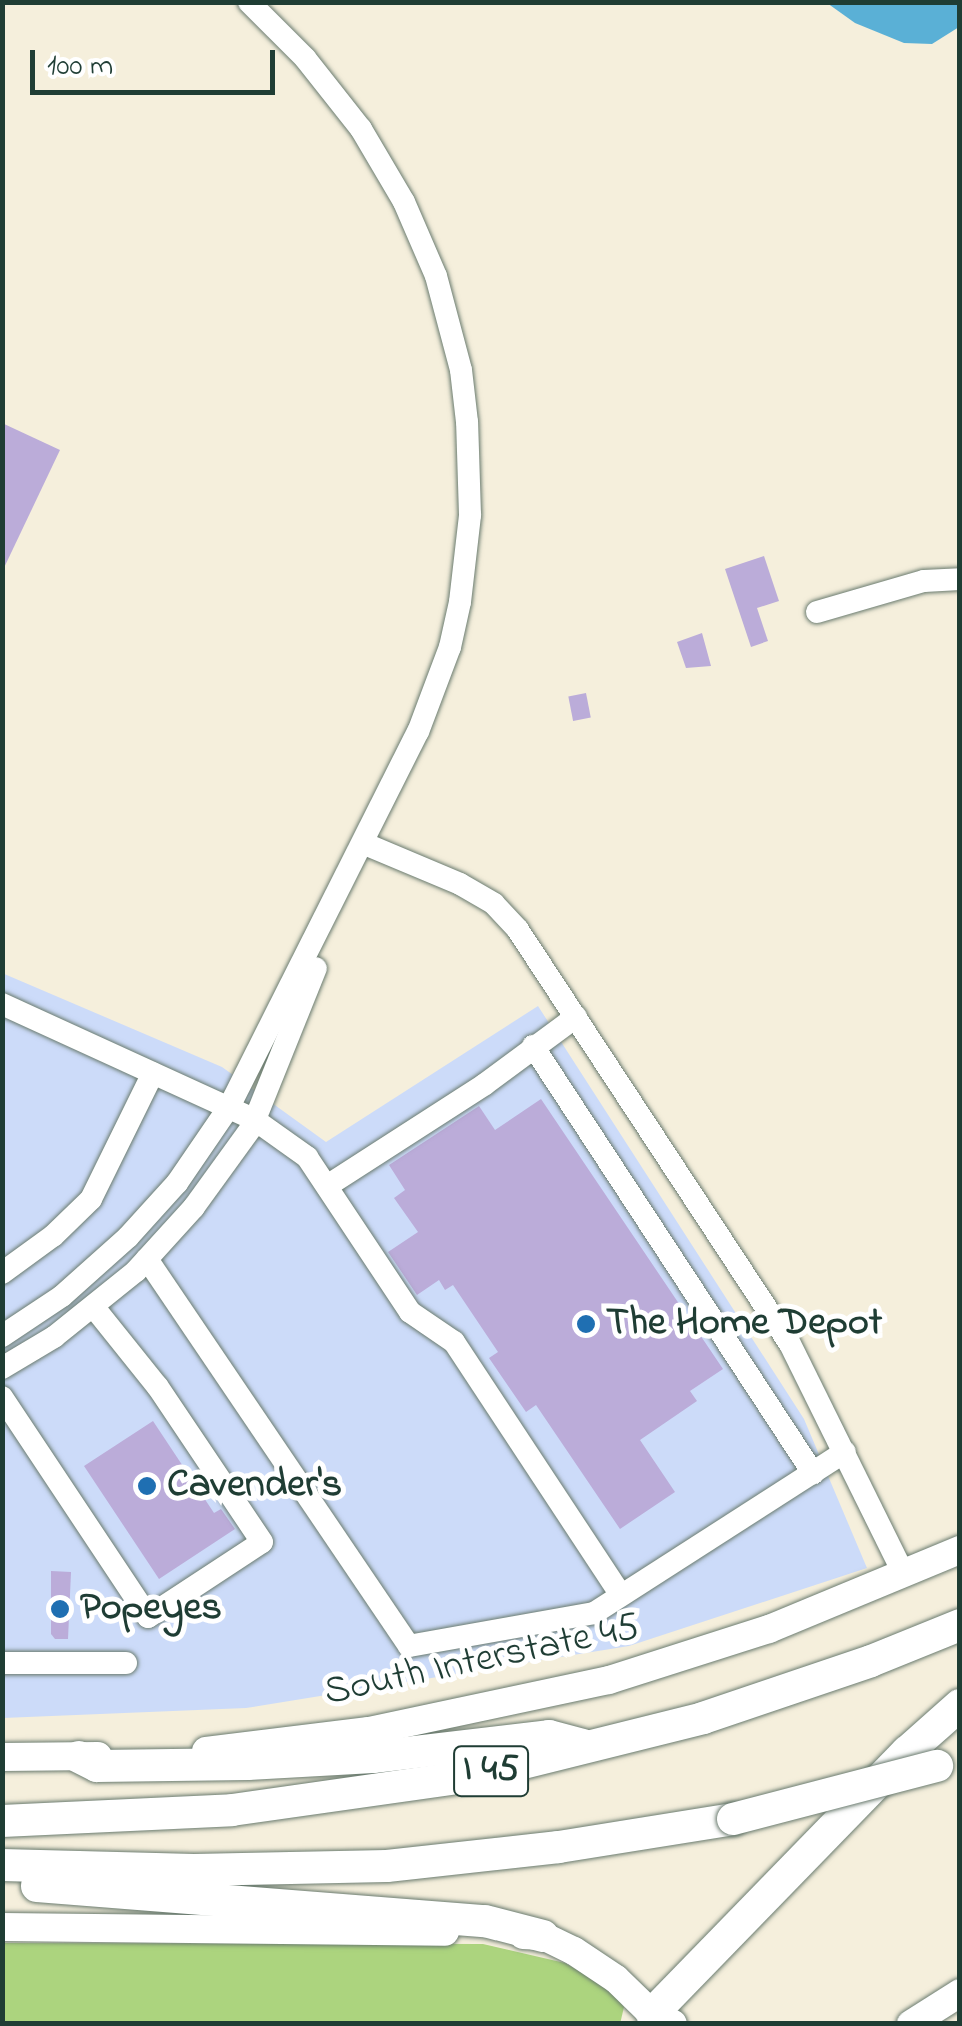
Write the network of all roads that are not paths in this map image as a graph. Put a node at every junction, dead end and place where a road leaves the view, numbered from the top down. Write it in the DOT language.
graph roads {
  1 [pos="253,4"];
  2 [pos="960,578"];
  3 [pos="817,612"];
  4 [pos="366,844"];
  5 [pos="2,1004"];
  6 [pos="576,1017"];
  7 [pos="533,1046"];
  8 [pos="153,1072"];
  9 [pos="229,1107"];
  10 [pos="255,1120"];
  11 [pos="327,1186"];
  12 [pos="147,1259"];
  13 [pos="2,1273"];
  14 [pos="94,1306"];
  15 [pos="2,1336"];
  16 [pos="2,1368"];
  17 [pos="6,1412"];
  18 [pos="845,1452"];
  19 [pos="813,1473"];
  20 [pos="960,1550"];
  21 [pos="904,1576"];
  22 [pos="621,1596"];
  23 [pos="960,1625"];
  24 [pos="2,1663"];
  25 [pos="126,1663"];
  26 [pos="960,1705"];
  27 [pos="592,1748"];
  28 [pos="2,1757"];
  29 [pos="79,1757"];
  30 [pos="948,1762"];
  31 [pos="2,1821"];
  32 [pos="2,1864"];
  33 [pos="2,1884"];
  34 [pos="2,1926"];
  35 [pos="544,1936"];
  36 [pos="960,1992"];
  37 [pos="960,2014"];
  38 [pos="656,2020"];
  39 [pos="910,2024"];
  40 [pos="945,2024"];
  1 -- 4 [label="street"];
  2 -- 3 [label="street"];
  4 -- 6 [label="street"];
  4 -- 9 [label="street"];
  4 -- 10 [label="street"];
  5 -- 8 [label="street"];
  6 -- 7 [label="street"];
  6 -- 18 [label="street"];
  7 -- 11 [label="street"];
  7 -- 19 [label="street"];
  8 -- 9 [label="street"];
  8 -- 13 [label="street"];
  9 -- 10 [label="street"];
  9 -- 15 [label="street"];
  10 -- 11 [label="street"];
  10 -- 12 [label="street"];
  11 -- 22 [label="street"];
  12 -- 14 [label="street"];
  12 -- 22 [label="street"];
  14 -- 16 [label="street"];
  14 -- 17 [label="street"];
  18 -- 19 [label="street"];
  18 -- 21 [label="street"];
  19 -- 22 [label="street"];
  20 -- 21 [label="main road, South Interstate 45"];
  21 -- 29 [label="main road, South Interstate 45"];
  23 -- 27 [label="highway, I 45"];
  24 -- 25 [label="street"];
  26 -- 38 [label="highway"];
  27 -- 29 [label="highway"];
  27 -- 31 [label="highway, I 45"];
  28 -- 29 [label="main road, South Interstate 45"];
  30 -- 32 [label="highway, I 45, bridge"];
  33 -- 35 [label="highway"];
  34 -- 35 [label="main road"];
  35 -- 38 [label="main road"];
  36 -- 39 [label="main road"];
  37 -- 40 [label="main road"];
}
